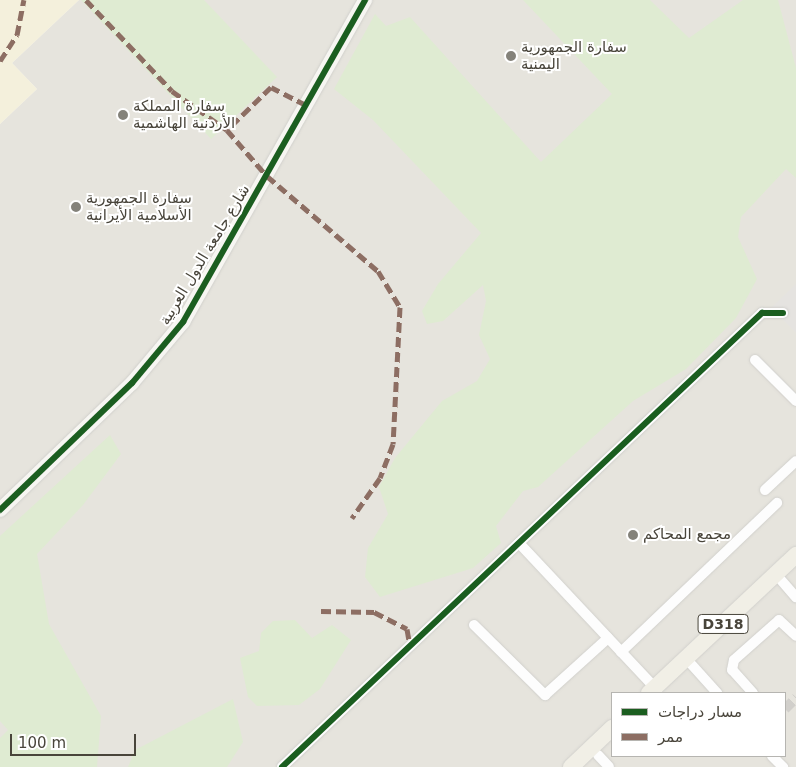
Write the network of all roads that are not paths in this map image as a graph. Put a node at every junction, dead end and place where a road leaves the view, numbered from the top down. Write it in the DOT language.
graph roads {
  1 [pos="366,0"];
  2 [pos="783,312"];
  3 [pos="755,360"];
  4 [pos="796,401"];
  5 [pos="796,461"];
  6 [pos="765,490"];
  7 [pos="777,503"];
  8 [pos="0,510"];
  9 [pos="519,543"];
  10 [pos="796,556"];
  11 [pos="796,567"];
  12 [pos="781,580"];
  13 [pos="796,597"];
  14 [pos="749,598"];
  15 [pos="474,625"];
  16 [pos="711,635"];
  17 [pos="796,636"];
  18 [pos="608,638"];
  19 [pos="621,652"];
  20 [pos="692,665"];
  21 [pos="658,689"];
  22 [pos="716,692"];
  23 [pos="752,692"];
  24 [pos="611,729"];
  25 [pos="611,739"];
  26 [pos="611,744"];
  27 [pos="773,757"];
  28 [pos="604,761"];
  29 [pos="282,767"];
  30 [pos="571,767"];
  31 [pos="580,767"];
  32 [pos="586,767"];
  33 [pos="783,767"];
  1 -- 8 [label="street, شارع جامعة الدول العربية"];
  2 -- 9 [label="street"];
  3 -- 4 [label="street"];
  5 -- 6 [label="street"];
  7 -- 19 [label="street"];
  9 -- 18 [label="street"];
  9 -- 29 [label="street"];
  10 -- 12 [label="main road"];
  10 -- 14 [label="main road, D318"];
  11 -- 12 [label="main road, D318"];
  12 -- 13 [label="street"];
  12 -- 14 [label="main road"];
  12 -- 20 [label="main road, D318"];
  14 -- 16 [label="main road, D318"];
  15 -- 18 [label="street"];
  16 -- 20 [label="main road"];
  16 -- 21 [label="main road, D318"];
  17 -- 23 [label="street"];
  18 -- 19 [label="street"];
  19 -- 21 [label="street"];
  20 -- 21 [label="main road"];
  20 -- 22 [label="street"];
  24 -- 30 [label="main road"];
  25 -- 28 [label="main road"];
  26 -- 28 [label="main road"];
  27 -- 33 [label="street"];
  28 -- 31 [label="main road"];
  28 -- 32 [label="main road"];
}
